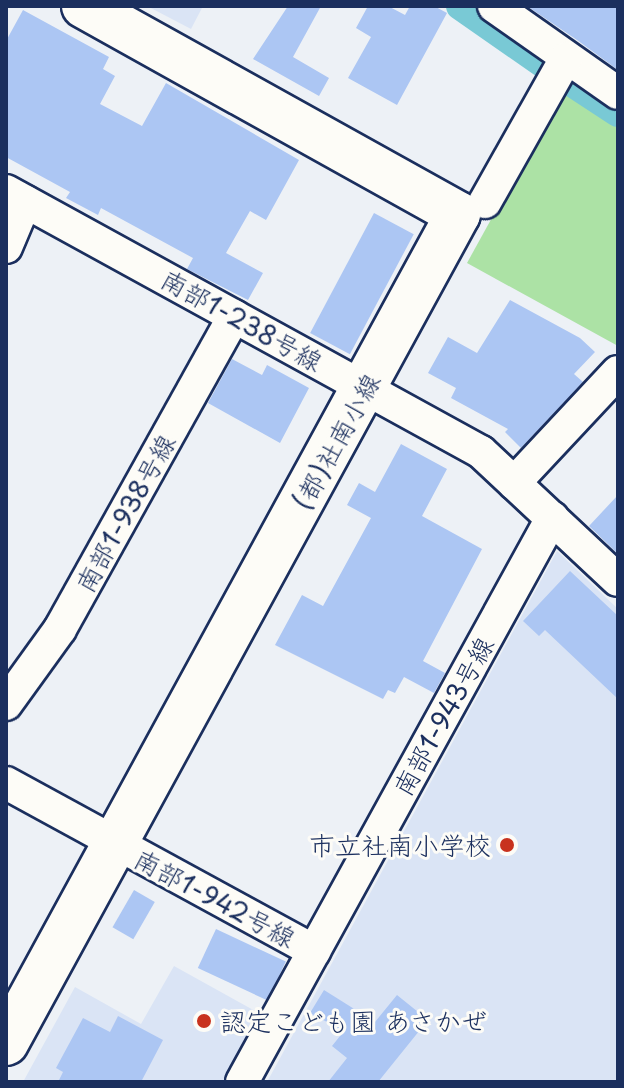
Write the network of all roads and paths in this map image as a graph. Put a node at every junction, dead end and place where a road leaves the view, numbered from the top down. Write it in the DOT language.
graph roads {
  1 [pos="84,6"];
  2 [pos="494,6"];
  3 [pos="566,58"];
  4 [pos="618,93"];
  5 [pos="16,196"];
  6 [pos="485,202"];
  7 [pos="6,247"];
  8 [pos="234,316"];
  9 [pos="618,372"];
  10 [pos="366,388"];
  11 [pos="514,483"];
  12 [pos="552,518"];
  13 [pos="618,580"];
  14 [pos="10,689"];
  15 [pos="6,783"];
  16 [pos="116,844"];
  17 [pos="314,951"];
  18 [pos="6,1043"];
  19 [pos="242,1082"];
  1 -- 10 [label="street, (都)社南小線"];
  2 -- 3 [label="street"];
  3 -- 4 [label="street"];
  3 -- 6 [label="street"];
  5 -- 7 [label="street"];
  5 -- 8 [label="street, 南部1-238号線"];
  8 -- 10 [label="street, 南部1-238号線"];
  8 -- 14 [label="street, 南部1-938号線"];
  9 -- 11 [label="street"];
  10 -- 11 [label="street, 南部1-238号線"];
  10 -- 16 [label="street, (都)社南小線"];
  11 -- 12 [label="street, 南部1-238号線"];
  12 -- 13 [label="street, 南部1-238号線"];
  12 -- 17 [label="street, 南部1-943号線"];
  15 -- 16 [label="street, 南部1-942号線"];
  16 -- 17 [label="street, 南部1-942号線"];
  16 -- 18 [label="street, (都)社南小線"];
  17 -- 19 [label="street, 南部1-943号線"];
}
